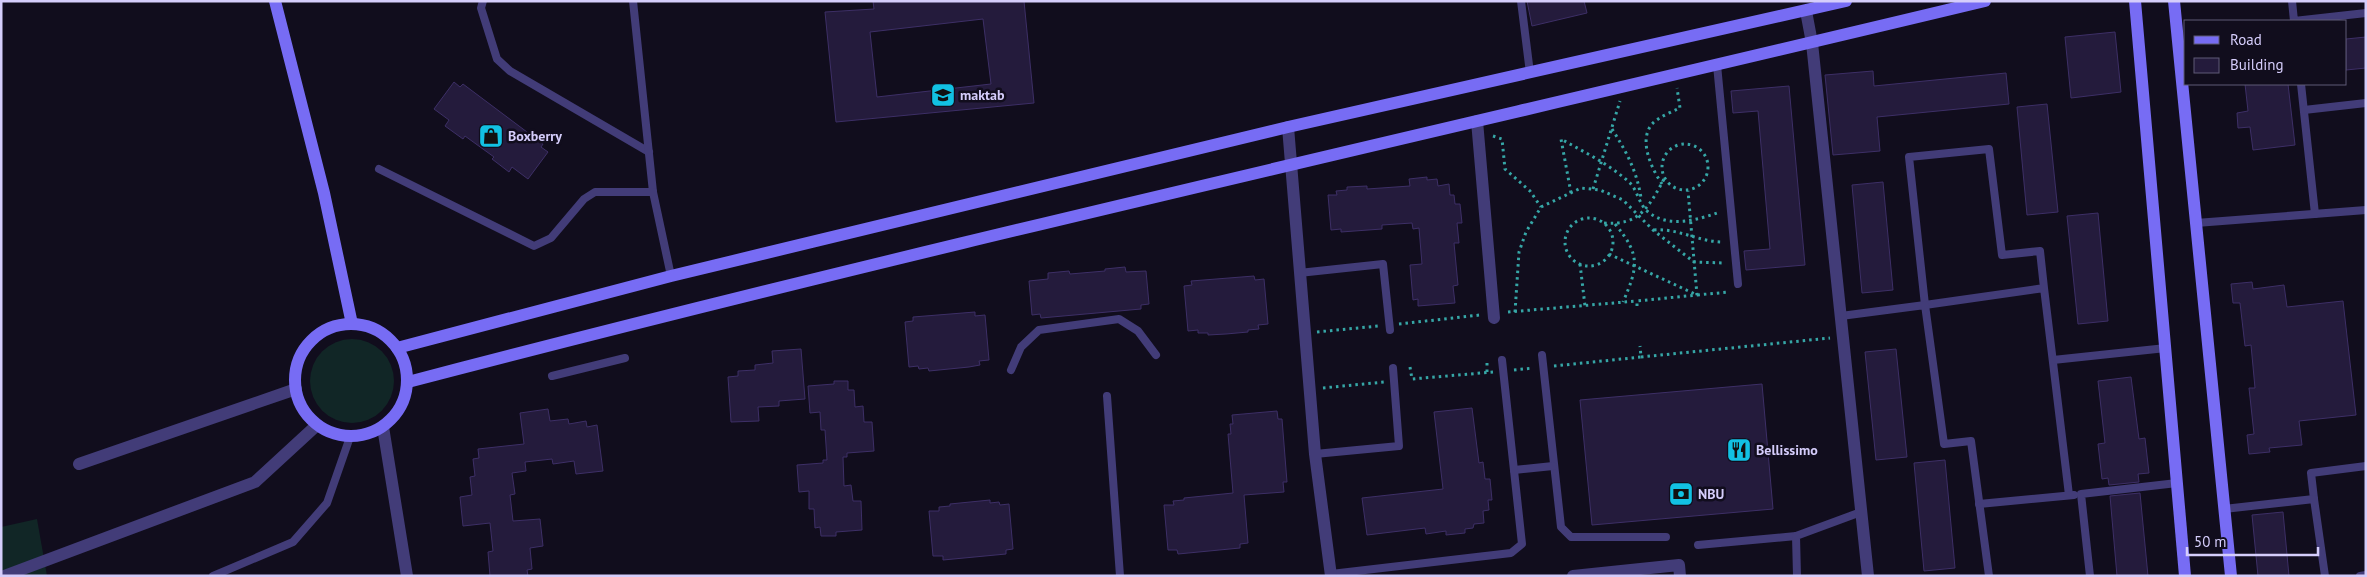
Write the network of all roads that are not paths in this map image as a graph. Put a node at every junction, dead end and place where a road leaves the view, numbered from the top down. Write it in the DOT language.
graph roads {
  1 [pos="275,1"];
  2 [pos="483,1"];
  3 [pos="632,1"];
  4 [pos="1521,1"];
  5 [pos="1846,1"];
  6 [pos="1984,1"];
  7 [pos="2135,1"];
  8 [pos="2174,1"];
  9 [pos="2292,1"];
  10 [pos="1806,11"];
  11 [pos="2366,13"];
  12 [pos="2294,20"];
  13 [pos="2303,20"];
  14 [pos="1812,42"];
  15 [pos="1717,65"];
  16 [pos="1530,73"];
  17 [pos="2301,85"];
  18 [pos="2366,103"];
  19 [pos="2304,110"];
  20 [pos="1478,126"];
  21 [pos="1288,127"];
  22 [pos="649,152"];
  23 [pos="1291,163"];
  24 [pos="379,169"];
  25 [pos="653,192"];
  26 [pos="2366,210"];
  27 [pos="2315,214"];
  28 [pos="2196,223"];
  29 [pos="1300,273"];
  30 [pos="671,276"];
  31 [pos="1738,284"];
  32 [pos="2044,288"];
  33 [pos="1926,305"];
  34 [pos="1841,316"];
  35 [pos="1490,317"];
  36 [pos="352,324"];
  37 [pos="1390,330"];
  38 [pos="397,348"];
  39 [pos="2166,348"];
  40 [pos="1156,355"];
  41 [pos="1542,355"];
  42 [pos="626,358"];
  43 [pos="1502,360"];
  44 [pos="2053,360"];
  45 [pos="1393,368"];
  46 [pos="1011,370"];
  47 [pos="552,376"];
  48 [pos="408,382"];
  49 [pos="296,389"];
  50 [pos="1107,396"];
  51 [pos="317,425"];
  52 [pos="383,427"];
  53 [pos="350,437"];
  54 [pos="1315,454"];
  55 [pos="79,464"];
  56 [pos="1553,466"];
  57 [pos="2366,466"];
  58 [pos="1514,470"];
  59 [pos="2177,483"];
  60 [pos="2081,494"];
  61 [pos="2069,495"];
  62 [pos="2314,499"];
  63 [pos="1979,504"];
  64 [pos="2224,509"];
  65 [pos="1861,512"];
  66 [pos="1796,536"];
  67 [pos="1666,537"];
  68 [pos="1698,545"];
  69 [pos="1331,575"];
  70 [pos="2366,575"];
  71 [pos="4,576"];
  72 [pos="213,576"];
  73 [pos="408,576"];
  74 [pos="1120,576"];
  75 [pos="1573,576"];
  76 [pos="1680,576"];
  77 [pos="1797,576"];
  78 [pos="1868,576"];
  79 [pos="1989,576"];
  80 [pos="2090,576"];
  81 [pos="2186,576"];
  82 [pos="2231,576"];
  83 [pos="2325,576"];
  84 [pos="2360,576"];
  1 -- 36 [label="street"];
  2 -- 22 [label="lane"];
  3 -- 22 [label="lane"];
  4 -- 16 [label="lane"];
  5 -- 10 [label="street"];
  6 -- 14 [label="street"];
  7 -- 39 [label="street"];
  8 -- 28 [label="street"];
  9 -- 12 [label="lane"];
  10 -- 14 [label="street"];
  10 -- 16 [label="street"];
  11 -- 13 [label="lane"];
  14 -- 15 [label="street"];
  14 -- 34 [label="street"];
  15 -- 20 [label="street"];
  15 -- 31 [label="lane"];
  16 -- 21 [label="street"];
  17 -- 19 [label="lane"];
  18 -- 19 [label="lane"];
  19 -- 27 [label="lane"];
  20 -- 23 [label="street"];
  20 -- 35 [label="street"];
  21 -- 23 [label="street"];
  21 -- 30 [label="street"];
  22 -- 25 [label="lane"];
  23 -- 29 [label="street"];
  23 -- 48 [label="street"];
  24 -- 25 [label="lane"];
  25 -- 30 [label="lane"];
  26 -- 27 [label="lane"];
  27 -- 28 [label="lane"];
  28 -- 64 [label="street"];
  29 -- 37 [label="lane"];
  29 -- 54 [label="street"];
  30 -- 38 [label="street"];
  32 -- 33 [label="lane"];
  32 -- 33 [label="lane"];
  32 -- 44 [label="lane"];
  33 -- 34 [label="lane"];
  33 -- 63 [label="lane"];
  34 -- 65 [label="street"];
  36 -- 38 [label="street"];
  36 -- 49 [label="street"];
  38 -- 48 [label="street"];
  39 -- 44 [label="lane"];
  39 -- 59 [label="street"];
  40 -- 46 [label="lane"];
  41 -- 56 [label="lane"];
  42 -- 47 [label="lane"];
  43 -- 58 [label="lane"];
  44 -- 61 [label="lane"];
  45 -- 54 [label="lane"];
  48 -- 52 [label="street"];
  49 -- 51 [label="street"];
  49 -- 55 [label="street"];
  50 -- 74 [label="lane"];
  51 -- 53 [label="street"];
  51 -- 71 [label="street"];
  52 -- 53 [label="street"];
  52 -- 73 [label="street"];
  53 -- 72 [label="lane"];
  54 -- 69 [label="street"];
  56 -- 58 [label="lane"];
  56 -- 67 [label="lane"];
  57 -- 62 [label="lane"];
  58 -- 69 [label="lane"];
  59 -- 60 [label="lane"];
  59 -- 81 [label="street"];
  60 -- 61 [label="lane"];
  60 -- 80 [label="lane"];
  61 -- 63 [label="lane"];
  62 -- 64 [label="lane"];
  62 -- 83 [label="lane"];
  63 -- 79 [label="lane"];
  64 -- 82 [label="street"];
  65 -- 66 [label="lane"];
  65 -- 78 [label="street"];
  66 -- 68 [label="lane"];
  66 -- 77 [label="lane"];
  70 -- 84 [label="lane"];
  75 -- 76 [label="street"];
}
